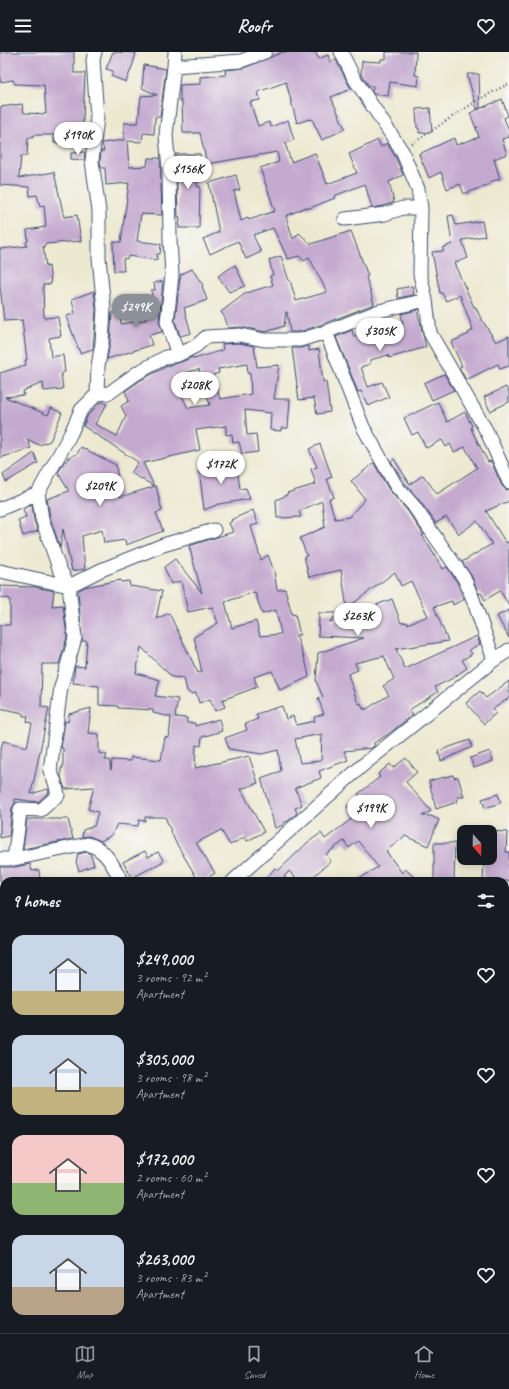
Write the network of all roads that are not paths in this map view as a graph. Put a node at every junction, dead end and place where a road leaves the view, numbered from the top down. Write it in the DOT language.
graph roads {
  1 [pos="95,52"];
  2 [pos="175,52"];
  3 [pos="265,52"];
  4 [pos="341,52"];
  5 [pos="174,66"];
  6 [pos="421,208"];
  7 [pos="345,219"];
  8 [pos="426,300"];
  9 [pos="326,332"];
  10 [pos="178,355"];
  11 [pos="96,394"];
  12 [pos="509,482"];
  13 [pos="38,493"];
  14 [pos="0,509"];
  15 [pos="214,530"];
  16 [pos="0,571"];
  17 [pos="69,586"];
  18 [pos="509,650"];
  19 [pos="494,660"];
  20 [pos="14,858"];
  21 [pos="0,859"];
  22 [pos="119,877"];
  23 [pos="238,877"];
  1 -- 11 [label="street"];
  2 -- 5 [label="street"];
  3 -- 5 [label="street"];
  4 -- 6 [label="street"];
  5 -- 10 [label="street"];
  6 -- 7 [label="street"];
  6 -- 8 [label="street"];
  8 -- 9 [label="street"];
  8 -- 12 [label="street"];
  9 -- 10 [label="street"];
  9 -- 19 [label="street"];
  10 -- 11 [label="street"];
  11 -- 13 [label="street"];
  13 -- 14 [label="street"];
  13 -- 17 [label="street"];
  15 -- 17 [label="street"];
  16 -- 17 [label="street"];
  17 -- 20 [label="street"];
  18 -- 19 [label="street"];
  19 -- 23 [label="street"];
  20 -- 21 [label="street"];
  20 -- 22 [label="street"];
}
